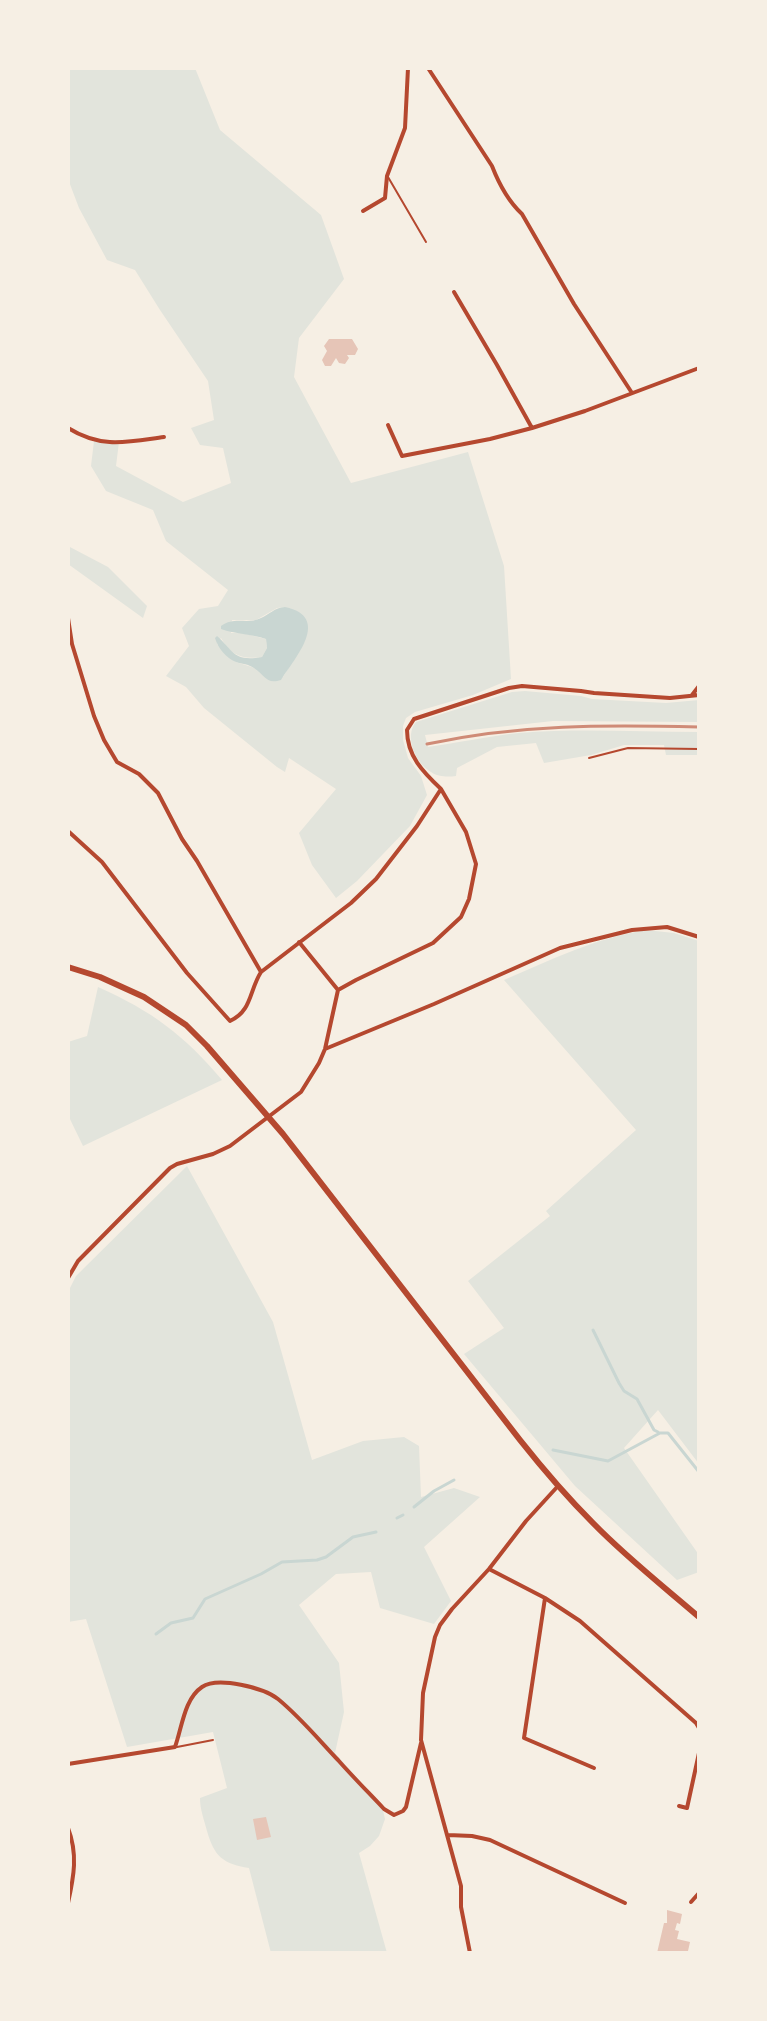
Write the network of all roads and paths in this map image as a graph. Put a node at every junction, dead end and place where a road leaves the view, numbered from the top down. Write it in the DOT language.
graph roads {
  1 [pos="408,68"];
  2 [pos="428,68"];
  3 [pos="387,176"];
  4 [pos="363,211"];
  5 [pos="426,242"];
  6 [pos="454,292"];
  7 [pos="699,368"];
  8 [pos="632,393"];
  9 [pos="388,425"];
  10 [pos="68,428"];
  11 [pos="532,428"];
  12 [pos="164,437"];
  13 [pos="68,618"];
  14 [pos="699,686"];
  15 [pos="692,695"];
  16 [pos="699,695"];
  17 [pos="699,749"];
  18 [pos="589,758"];
  19 [pos="441,789"];
  20 [pos="68,831"];
  21 [pos="699,937"];
  22 [pos="299,942"];
  23 [pos="68,967"];
  24 [pos="261,972"];
  25 [pos="338,990"];
  26 [pos="325,1049"];
  27 [pos="268,1116"];
  28 [pos="68,1278"];
  29 [pos="558,1486"];
  30 [pos="489,1569"];
  31 [pos="545,1598"];
  32 [pos="699,1617"];
  33 [pos="699,1728"];
  34 [pos="213,1740"];
  35 [pos="421,1740"];
  36 [pos="175,1747"];
  37 [pos="699,1753"];
  38 [pos="68,1764"];
  39 [pos="594,1768"];
  40 [pos="679,1806"];
  41 [pos="68,1828"];
  42 [pos="448,1835"];
  43 [pos="699,1893"];
  44 [pos="691,1902"];
  45 [pos="68,1903"];
  46 [pos="625,1903"];
  47 [pos="470,1953"];
  1 -- 3 [label="street"];
  2 -- 8 [label="street"];
  3 -- 4 [label="street"];
  3 -- 5 [label="lane"];
  6 -- 11 [label="street"];
  7 -- 8 [label="street"];
  8 -- 11 [label="street"];
  9 -- 11 [label="street"];
  10 -- 12 [label="street"];
  13 -- 24 [label="street"];
  14 -- 15 [label="street"];
  15 -- 16 [label="street"];
  15 -- 19 [label="street"];
  17 -- 18 [label="lane"];
  19 -- 22 [label="street"];
  19 -- 25 [label="street"];
  20 -- 24 [label="street"];
  21 -- 26 [label="street"];
  22 -- 24 [label="street"];
  22 -- 25 [label="street"];
  23 -- 27 [label="main road"];
  25 -- 26 [label="street"];
  26 -- 27 [label="street"];
  27 -- 28 [label="street"];
  27 -- 29 [label="main road"];
  29 -- 30 [label="street"];
  29 -- 32 [label="main road"];
  30 -- 31 [label="street"];
  30 -- 35 [label="street"];
  31 -- 33 [label="street"];
  31 -- 39 [label="street"];
  34 -- 36 [label="lane"];
  35 -- 36 [label="street"];
  35 -- 42 [label="street"];
  36 -- 38 [label="street"];
  37 -- 40 [label="street"];
  41 -- 45 [label="street"];
  42 -- 46 [label="street"];
  42 -- 47 [label="street"];
  43 -- 44 [label="street"];
}
